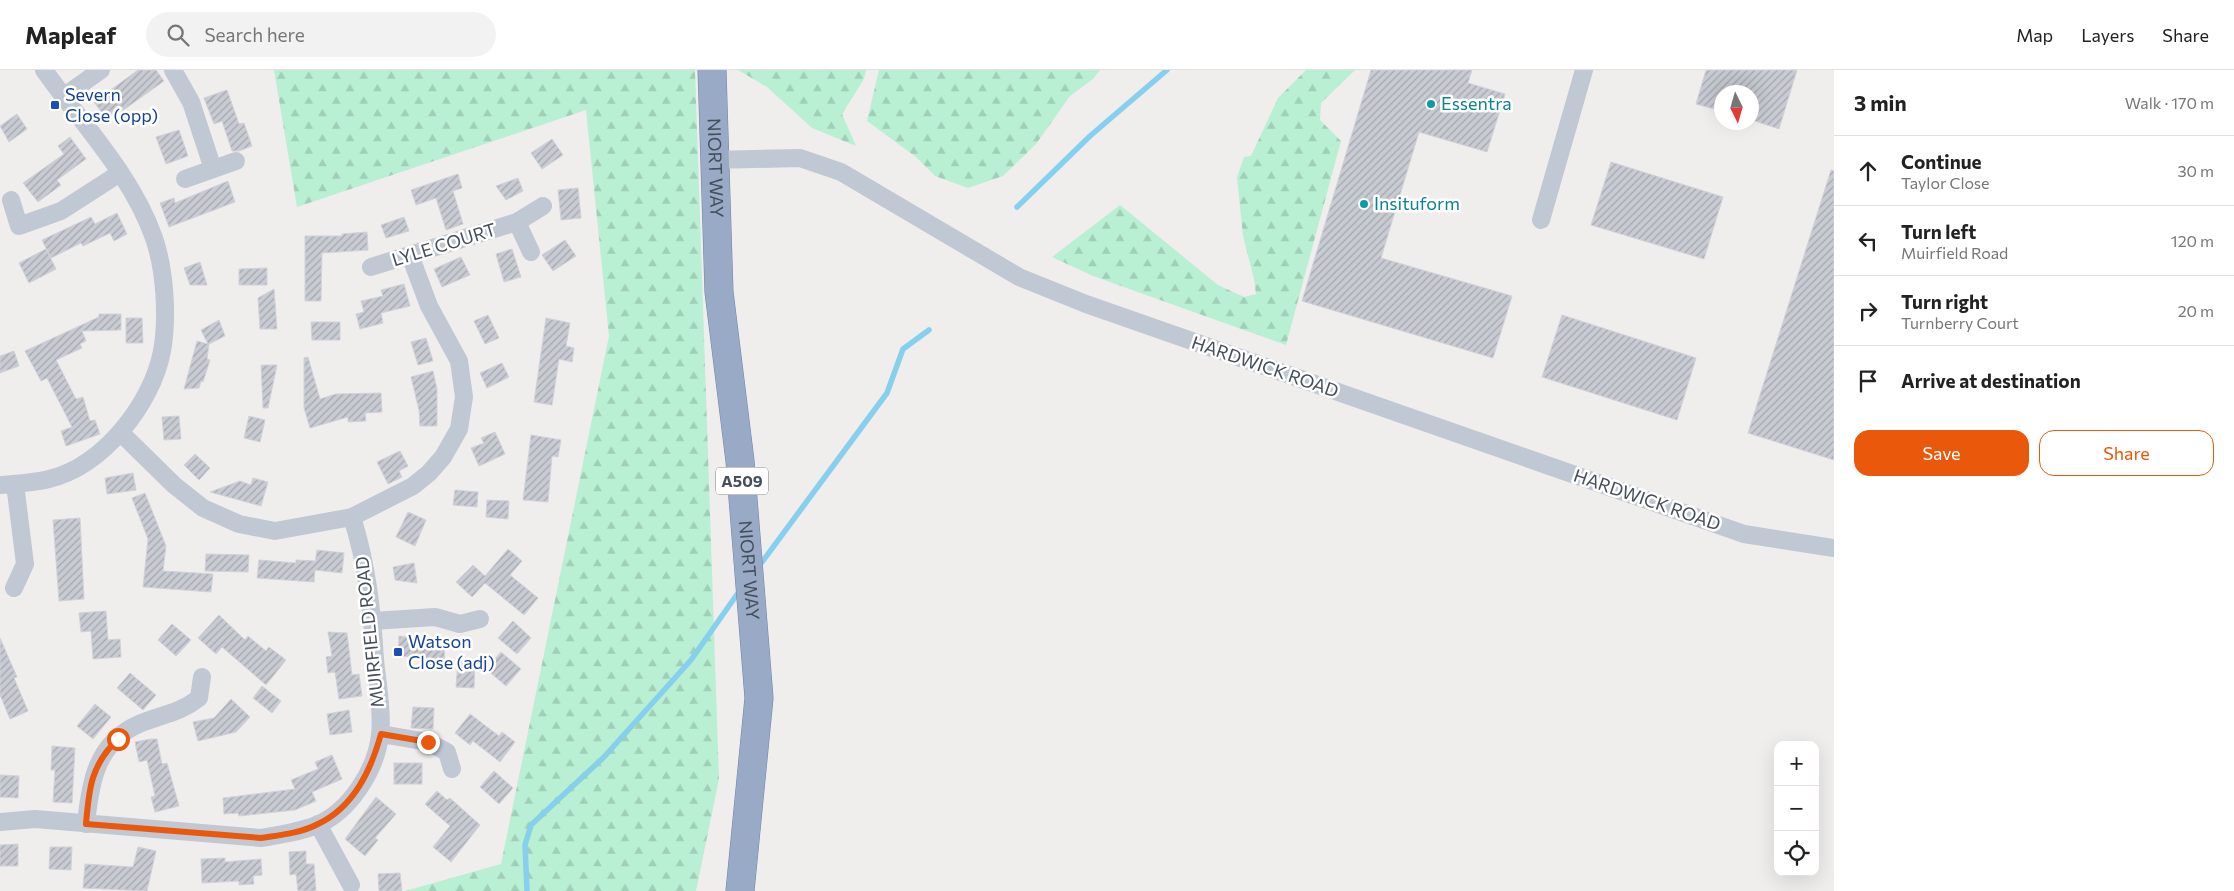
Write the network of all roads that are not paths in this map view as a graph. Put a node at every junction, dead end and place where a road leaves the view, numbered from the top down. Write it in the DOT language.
graph roads {
  1 [pos="44,70"];
  2 [pos="100,70"];
  3 [pos="173,70"];
  4 [pos="712,70"];
  5 [pos="1584,70"];
  6 [pos="64,97"];
  7 [pos="713,160"];
  8 [pos="236,161"];
  9 [pos="213,169"];
  10 [pos="120,174"];
  11 [pos="186,179"];
  12 [pos="11,200"];
  13 [pos="543,206"];
  14 [pos="1541,220"];
  15 [pos="516,222"];
  16 [pos="531,252"];
  17 [pos="410,255"];
  18 [pos="371,267"];
  19 [pos="121,433"];
  20 [pos="8,484"];
  21 [pos="352,517"];
  22 [pos="1834,548"];
  23 [pos="14,588"];
  24 [pos="480,619"];
  25 [pos="373,621"];
  26 [pos="202,678"];
  27 [pos="381,734"];
  28 [pos="452,769"];
  29 [pos="0,822"];
  30 [pos="86,824"];
  31 [pos="318,824"];
  32 [pos="351,885"];
  33 [pos="740,891"];
  1 -- 6 [label="street"];
  2 -- 6 [label="street"];
  3 -- 9 [label="street"];
  4 -- 7 [label="highway, NIORT WAY / A509"];
  5 -- 14 [label="street"];
  6 -- 10 [label="street"];
  7 -- 22 [label="street, HARDWICK ROAD"];
  7 -- 33 [label="highway, NIORT WAY / A509"];
  8 -- 9 [label="street"];
  9 -- 11 [label="street"];
  10 -- 12 [label="street"];
  10 -- 19 [label="street"];
  13 -- 15 [label="street, LYLE COURT"];
  15 -- 16 [label="street, LYLE COURT"];
  15 -- 17 [label="street, LYLE COURT"];
  17 -- 18 [label="street, LYLE COURT"];
  17 -- 21 [label="street"];
  19 -- 20 [label="street"];
  19 -- 21 [label="street"];
  20 -- 23 [label="street"];
  21 -- 25 [label="street, MUIRFIELD ROAD"];
  24 -- 25 [label="street"];
  25 -- 27 [label="street, MUIRFIELD ROAD"];
  26 -- 30 [label="street"];
  27 -- 28 [label="street"];
  27 -- 31 [label="street, MUIRFIELD ROAD"];
  29 -- 30 [label="street, MUIRFIELD ROAD"];
  30 -- 31 [label="street, MUIRFIELD ROAD"];
  31 -- 32 [label="street"];
}
